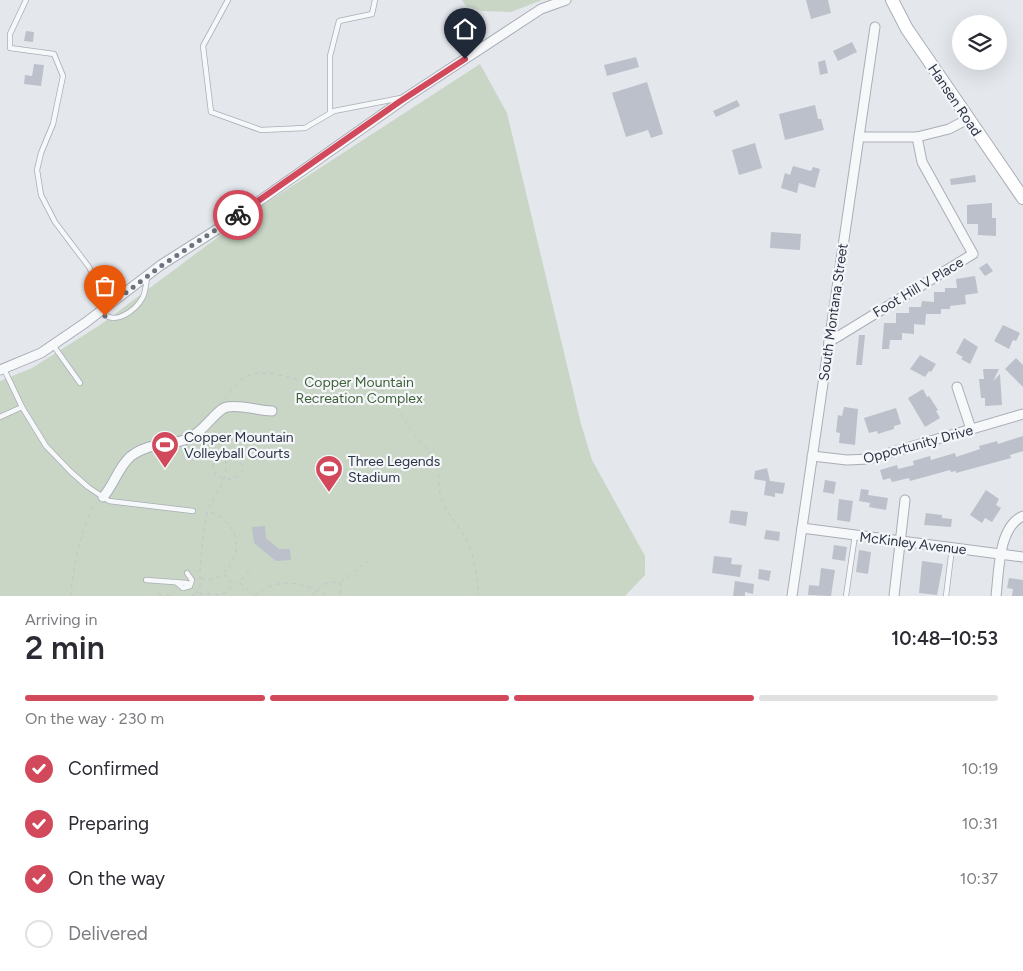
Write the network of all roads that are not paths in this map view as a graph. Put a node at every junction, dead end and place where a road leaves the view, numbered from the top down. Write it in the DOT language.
graph roads {
  1 [pos="26,0"];
  2 [pos="228,0"];
  3 [pos="375,0"];
  4 [pos="566,0"];
  5 [pos="892,0"];
  6 [pos="875,27"];
  7 [pos="407,97"];
  8 [pos="330,113"];
  9 [pos="968,119"];
  10 [pos="917,136"];
  11 [pos="859,137"];
  12 [pos="1023,198"];
  13 [pos="147,277"];
  14 [pos="105,308"];
  15 [pos="829,342"];
  16 [pos="53,345"];
  17 [pos="2,370"];
  18 [pos="80,383"];
  19 [pos="957,387"];
  20 [pos="22,407"];
  21 [pos="272,411"];
  22 [pos="1023,414"];
  23 [pos="0,417"];
  24 [pos="972,429"];
  25 [pos="812,456"];
  26 [pos="100,499"];
  27 [pos="905,500"];
  28 [pos="193,511"];
  29 [pos="1023,516"];
  30 [pos="802,528"];
  31 [pos="855,535"];
  32 [pos="901,541"];
  33 [pos="952,548"];
  34 [pos="1001,554"];
  35 [pos="1023,557"];
  36 [pos="188,573"];
  37 [pos="146,580"];
  38 [pos="792,596"];
  39 [pos="846,596"];
  40 [pos="894,596"];
  41 [pos="946,596"];
  42 [pos="996,596"];
  1 -- 14 [label="lane"];
  2 -- 8 [label="lane"];
  3 -- 8 [label="lane"];
  4 -- 7 [label="street"];
  5 -- 9 [label="street, Hansen Road"];
  6 -- 11 [label="street, South Montana Street"];
  7 -- 8 [label="lane"];
  7 -- 13 [label="street"];
  9 -- 10 [label="street"];
  9 -- 12 [label="street, Hansen Road"];
  10 -- 11 [label="street"];
  10 -- 15 [label="street, Foot Hill V Place"];
  11 -- 15 [label="street, South Montana Street"];
  13 -- 14 [label="street"];
  13 -- 14 [label="lane"];
  14 -- 16 [label="street"];
  15 -- 25 [label="street, South Montana Street"];
  16 -- 17 [label="street"];
  16 -- 18 [label="lane"];
  17 -- 20 [label="lane"];
  19 -- 24 [label="street"];
  20 -- 23 [label="lane"];
  20 -- 26 [label="lane"];
  21 -- 26 [label="street"];
  22 -- 24 [label="street, Opportunity Drive"];
  24 -- 25 [label="street, Opportunity Drive"];
  25 -- 30 [label="street, South Montana Street"];
  26 -- 28 [label="lane"];
  27 -- 32 [label="street"];
  29 -- 34 [label="street"];
  30 -- 31 [label="street, McKinley Avenue"];
  30 -- 38 [label="street, South Montana Street"];
  31 -- 32 [label="street, McKinley Avenue"];
  31 -- 39 [label="lane"];
  32 -- 33 [label="street, McKinley Avenue"];
  32 -- 40 [label="street"];
  33 -- 34 [label="street, McKinley Avenue"];
  33 -- 41 [label="lane"];
  34 -- 35 [label="street, McKinley Avenue"];
  34 -- 42 [label="street"];
  36 -- 37 [label="lane"];
}
